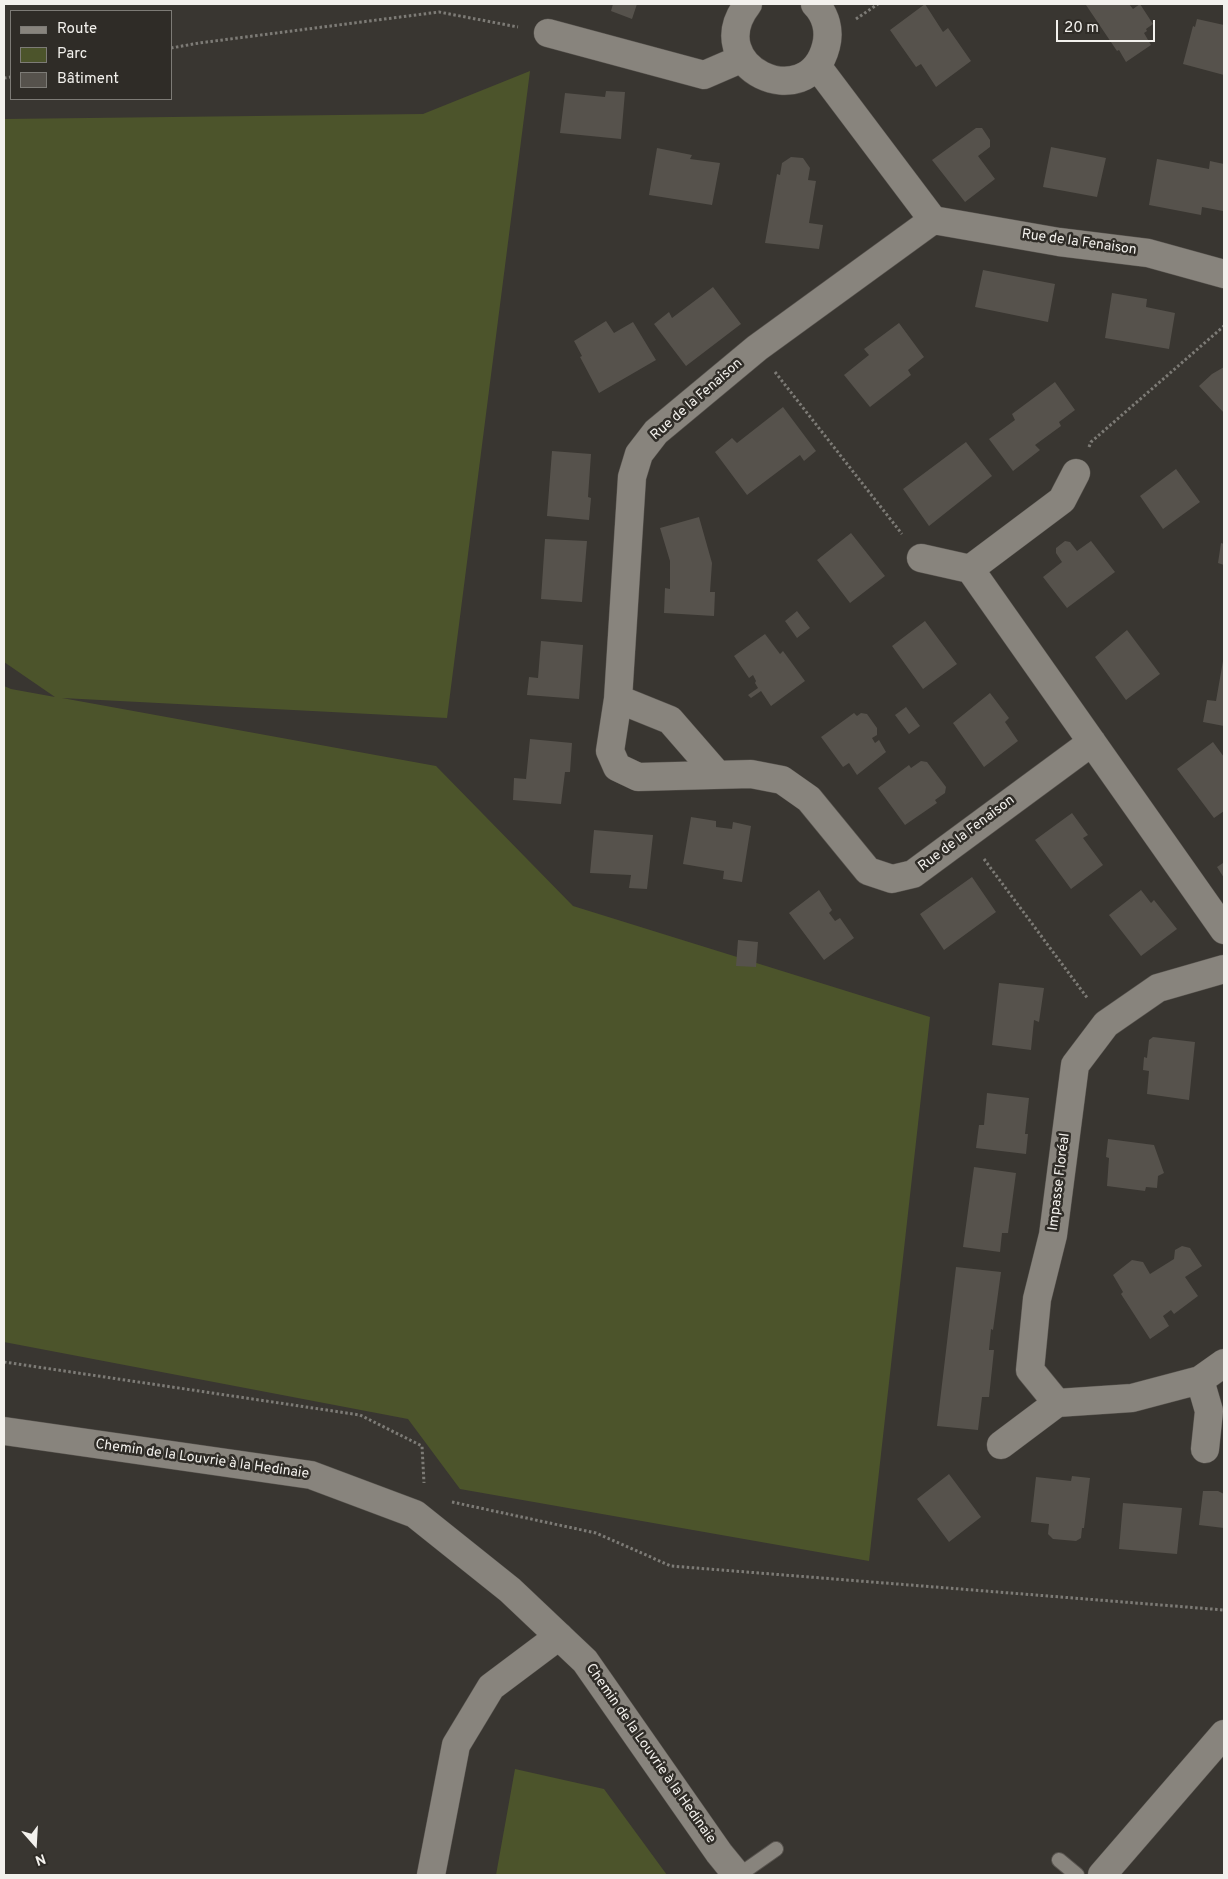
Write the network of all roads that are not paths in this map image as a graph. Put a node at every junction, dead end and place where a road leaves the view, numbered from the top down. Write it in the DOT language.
graph roads {
  1 [pos="748,4"];
  2 [pos="816,4"];
  3 [pos="548,33"];
  4 [pos="742,59"];
  5 [pos="817,66"];
  6 [pos="933,220"];
  7 [pos="1224,274"];
  8 [pos="1076,474"];
  9 [pos="921,558"];
  10 [pos="970,569"];
  11 [pos="618,699"];
  12 [pos="1092,742"];
  13 [pos="717,774"];
  14 [pos="1224,930"];
  15 [pos="1224,969"];
  16 [pos="1224,1363"];
  17 [pos="1200,1380"];
  18 [pos="1057,1403"];
  19 [pos="4,1431"];
  20 [pos="1001,1444"];
  21 [pos="1205,1449"];
  22 [pos="559,1636"];
  23 [pos="1224,1734"];
  24 [pos="776,1848"];
  25 [pos="1059,1860"];
  26 [pos="431,1875"];
  27 [pos="738,1875"];
  28 [pos="1077,1875"];
  29 [pos="1102,1875"];
  1 -- 4 [label="street"];
  2 -- 5 [label="street"];
  3 -- 4 [label="street"];
  4 -- 5 [label="street"];
  5 -- 6 [label="street"];
  6 -- 7 [label="street, Rue de la Fenaison"];
  6 -- 11 [label="street, Rue de la Fenaison"];
  8 -- 10 [label="street"];
  9 -- 10 [label="street"];
  10 -- 12 [label="street"];
  11 -- 13 [label="street"];
  11 -- 13 [label="street, Rue de la Fenaison"];
  12 -- 13 [label="street, Rue de la Fenaison"];
  12 -- 14 [label="street"];
  15 -- 18 [label="street, Impasse Floréal"];
  16 -- 17 [label="street"];
  17 -- 18 [label="street"];
  17 -- 21 [label="street"];
  18 -- 20 [label="street"];
  19 -- 22 [label="street, Chemin de la Louvrie à la Hedinaie"];
  22 -- 26 [label="street"];
  22 -- 27 [label="street, Chemin de la Louvrie à la Hedinaie"];
  23 -- 29 [label="street"];
  24 -- 27 [label="lane"];
  25 -- 28 [label="lane"];
}
